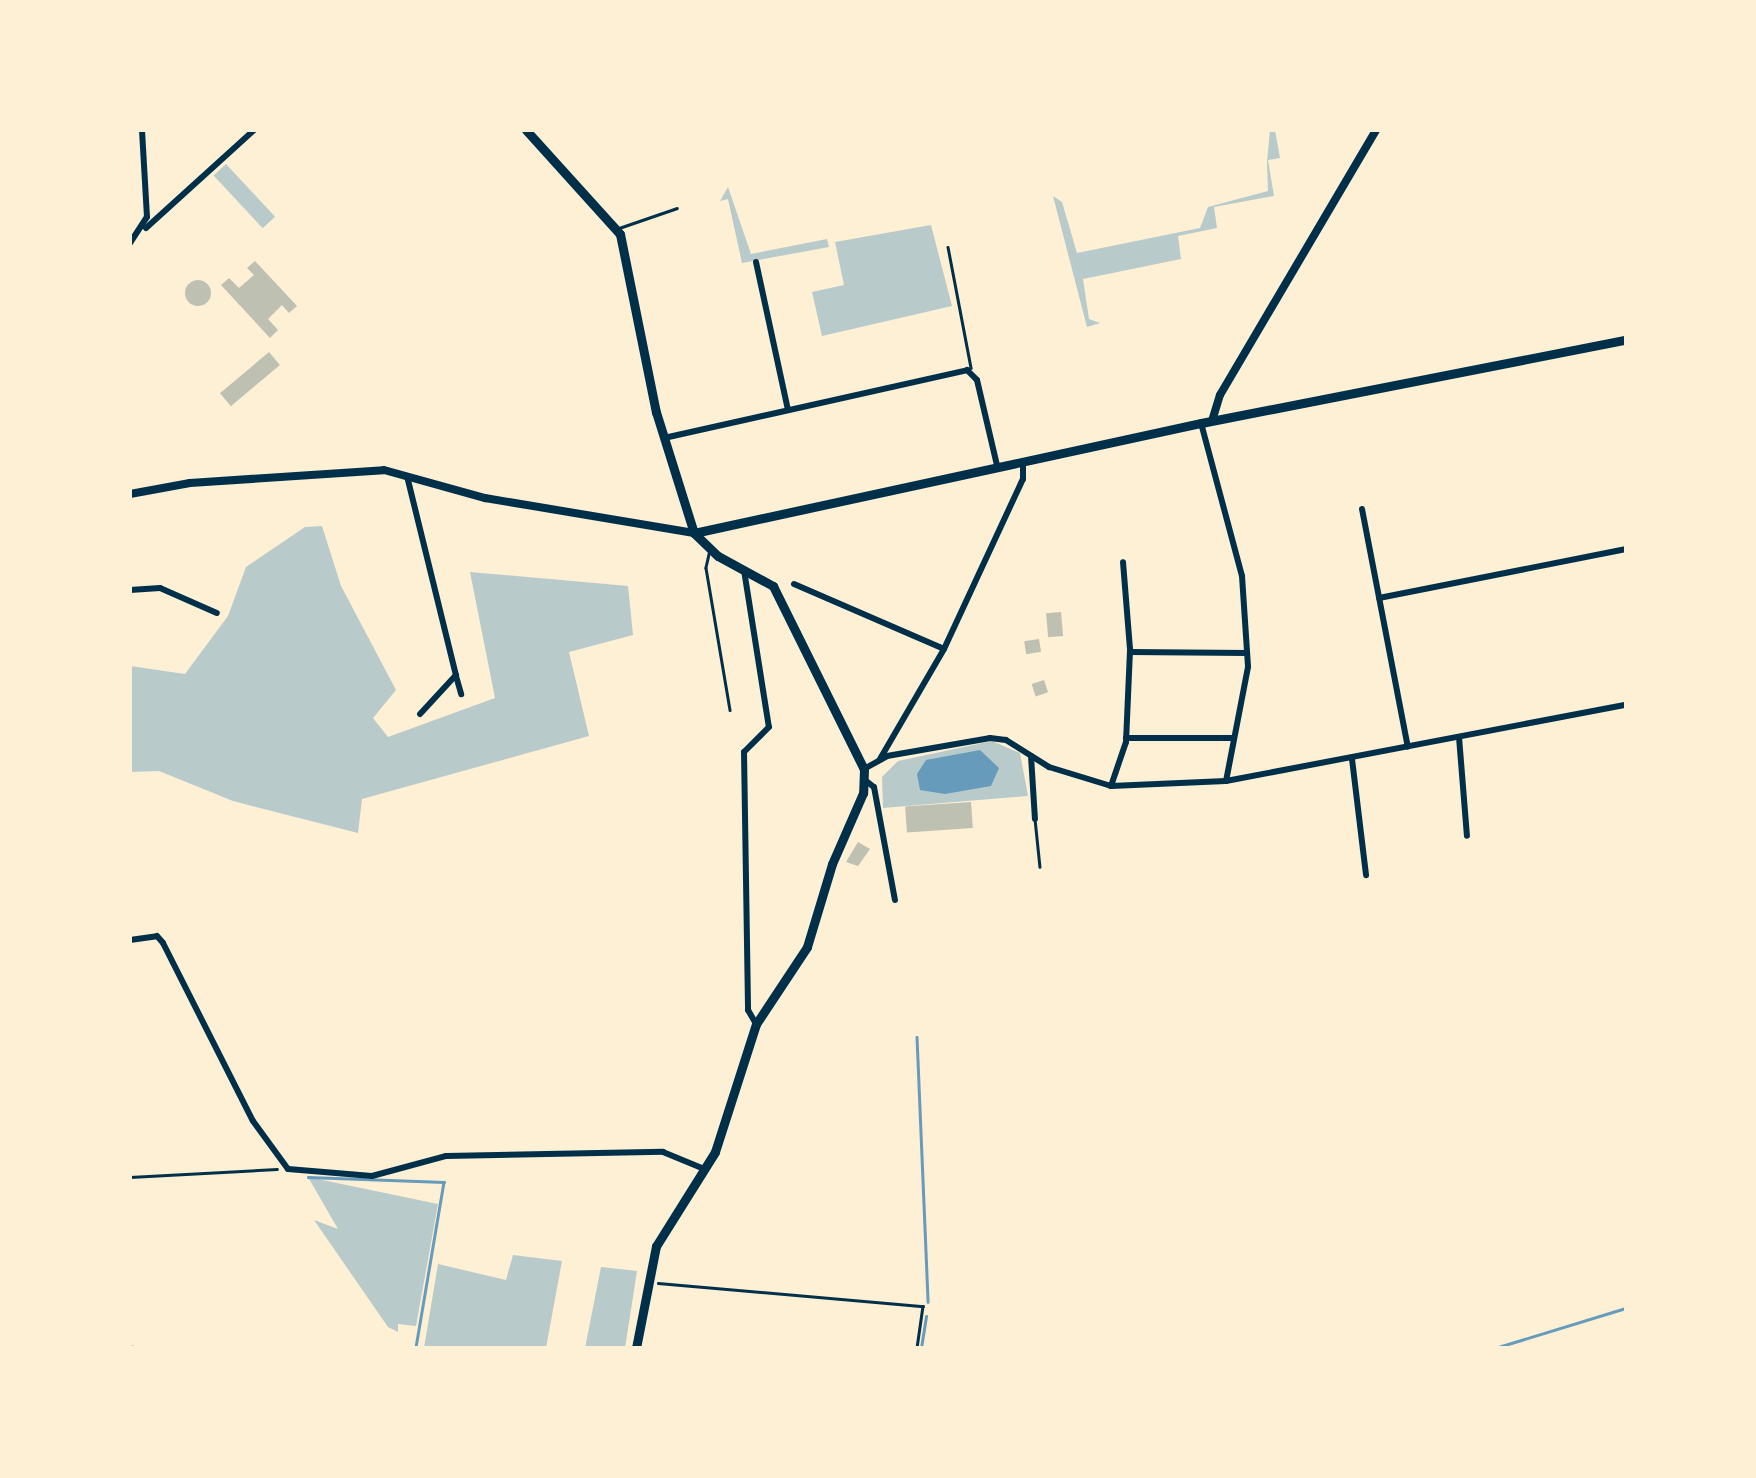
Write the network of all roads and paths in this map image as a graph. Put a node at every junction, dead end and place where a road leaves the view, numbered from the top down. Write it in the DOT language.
graph roads {
  1 [pos="142,130"];
  2 [pos="254,130"];
  3 [pos="526,130"];
  4 [pos="1376,130"];
  5 [pos="677,208"];
  6 [pos="146,228"];
  7 [pos="618,229"];
  8 [pos="130,243"];
  9 [pos="948,247"];
  10 [pos="756,262"];
  11 [pos="1626,340"];
  12 [pos="970,372"];
  13 [pos="788,410"];
  14 [pos="1212,421"];
  15 [pos="1200,423"];
  16 [pos="663,438"];
  17 [pos="1023,460"];
  18 [pos="997,465"];
  19 [pos="406,474"];
  20 [pos="130,494"];
  21 [pos="1362,509"];
  22 [pos="694,533"];
  23 [pos="1626,549"];
  24 [pos="710,550"];
  25 [pos="1124,562"];
  26 [pos="744,569"];
  27 [pos="794,584"];
  28 [pos="130,590"];
  29 [pos="1379,598"];
  30 [pos="218,613"];
  31 [pos="944,649"];
  32 [pos="1130,652"];
  33 [pos="1247,653"];
  34 [pos="456,675"];
  35 [pos="462,694"];
  36 [pos="1626,705"];
  37 [pos="730,710"];
  38 [pos="420,714"];
  39 [pos="1460,737"];
  40 [pos="1126,738"];
  41 [pos="1234,738"];
  42 [pos="1408,747"];
  43 [pos="1031,756"];
  44 [pos="880,759"];
  45 [pos="1352,760"];
  46 [pos="865,775"];
  47 [pos="1226,781"];
  48 [pos="1111,786"];
  49 [pos="1034,819"];
  50 [pos="1468,836"];
  51 [pos="1040,868"];
  52 [pos="1366,875"];
  53 [pos="895,900"];
  54 [pos="130,940"];
  55 [pos="756,1024"];
  56 [pos="288,1168"];
  57 [pos="705,1170"];
  58 [pos="130,1177"];
  59 [pos="645,1280"];
  60 [pos="636,1348"];
  61 [pos="918,1348"];
  1 -- 6 [label="street"];
  2 -- 6 [label="street"];
  3 -- 7 [label="main road"];
  4 -- 14 [label="street"];
  5 -- 7 [label="lane"];
  6 -- 8 [label="street"];
  7 -- 16 [label="main road"];
  9 -- 12 [label="lane"];
  10 -- 13 [label="street"];
  11 -- 14 [label="main road"];
  12 -- 13 [label="street"];
  12 -- 18 [label="street"];
  13 -- 16 [label="street"];
  14 -- 15 [label="main road"];
  15 -- 17 [label="main road"];
  15 -- 33 [label="street"];
  16 -- 22 [label="main road"];
  17 -- 18 [label="main road"];
  17 -- 31 [label="street"];
  18 -- 22 [label="main road"];
  19 -- 20 [label="street"];
  19 -- 22 [label="street"];
  19 -- 34 [label="street"];
  21 -- 29 [label="street"];
  22 -- 24 [label="main road"];
  23 -- 29 [label="street"];
  24 -- 26 [label="main road"];
  24 -- 37 [label="lane"];
  25 -- 32 [label="street"];
  26 -- 46 [label="main road"];
  26 -- 55 [label="street"];
  27 -- 31 [label="street"];
  28 -- 30 [label="street"];
  29 -- 42 [label="street"];
  31 -- 44 [label="street"];
  32 -- 33 [label="street"];
  32 -- 40 [label="street"];
  33 -- 41 [label="street"];
  34 -- 35 [label="street"];
  34 -- 38 [label="street"];
  36 -- 39 [label="street"];
  39 -- 42 [label="street"];
  39 -- 50 [label="street"];
  40 -- 41 [label="street"];
  40 -- 48 [label="street"];
  41 -- 47 [label="street"];
  42 -- 45 [label="street"];
  43 -- 44 [label="street"];
  43 -- 48 [label="street"];
  43 -- 49 [label="street"];
  44 -- 46 [label="street"];
  45 -- 47 [label="street"];
  45 -- 52 [label="street"];
  46 -- 53 [label="street"];
  46 -- 55 [label="main road"];
  47 -- 48 [label="street"];
  49 -- 51 [label="lane"];
  54 -- 56 [label="street"];
  55 -- 57 [label="main road"];
  56 -- 57 [label="street"];
  56 -- 58 [label="path"];
  57 -- 59 [label="main road"];
  59 -- 60 [label="main road"];
  59 -- 61 [label="path"];
}
